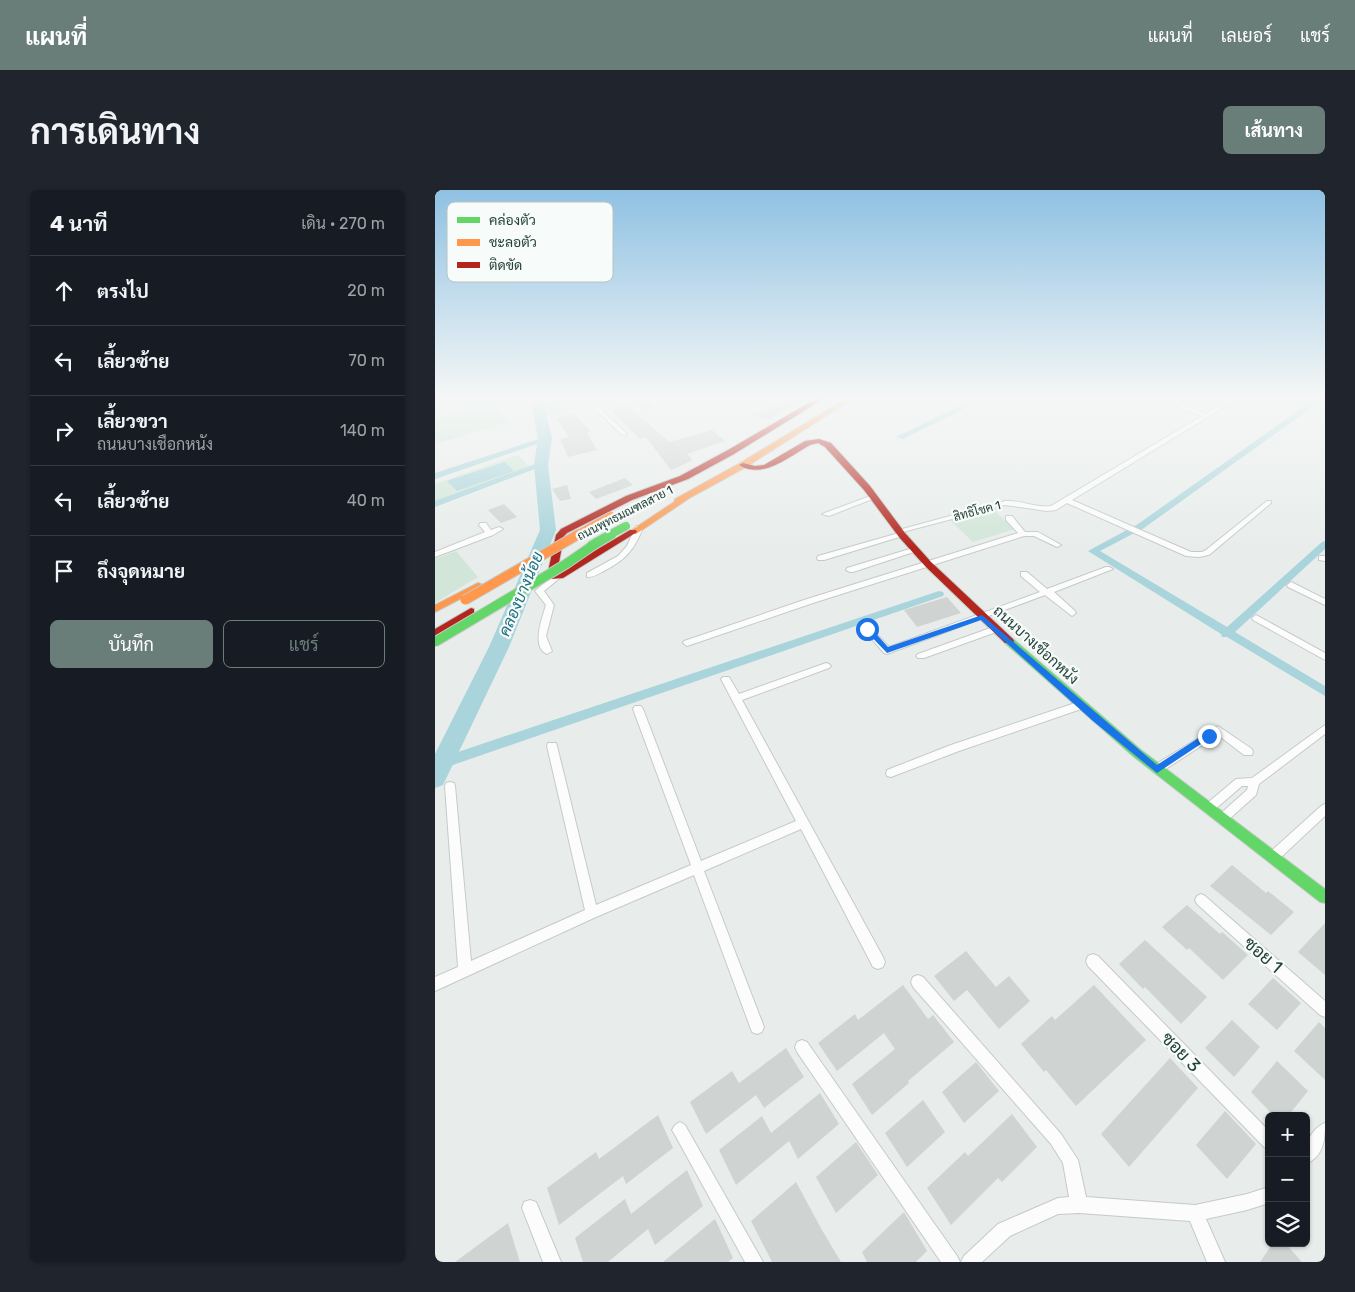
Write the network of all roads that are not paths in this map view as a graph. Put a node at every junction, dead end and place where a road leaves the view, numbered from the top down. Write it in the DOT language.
graph roads {
  1 [pos="735,448"];
  2 [pos="770,448"];
  3 [pos="799,448"];
  4 [pos="831,448"];
  5 [pos="1154,448"];
  6 [pos="743,465"];
  7 [pos="685,477"];
  8 [pos="687,497"];
  9 [pos="873,497"];
  10 [pos="1067,500"];
  11 [pos="1269,502"];
  12 [pos="826,514"];
  13 [pos="1009,518"];
  14 [pos="483,525"];
  15 [pos="639,528"];
  16 [pos="499,529"];
  17 [pos="490,533"];
  18 [pos="900,533"];
  19 [pos="1023,534"];
  20 [pos="598,542"];
  21 [pos="1057,545"];
  22 [pos="916,550"];
  23 [pos="435,555"];
  24 [pos="821,558"];
  25 [pos="527,564"];
  26 [pos="928,564"];
  27 [pos="1109,569"];
  28 [pos="850,570"];
  29 [pos="1024,574"];
  30 [pos="590,575"];
  31 [pos="557,577"];
  32 [pos="1291,585"];
  33 [pos="1047,592"];
  34 [pos="1325,602"];
  35 [pos="435,609"];
  36 [pos="1072,613"];
  37 [pos="982,617"];
  38 [pos="435,618"];
  39 [pos="1256,618"];
  40 [pos="867,629"];
  41 [pos="996,629"];
  42 [pos="435,632"];
  43 [pos="435,642"];
  44 [pos="687,643"];
  45 [pos="547,651"];
  46 [pos="921,656"];
  47 [pos="1325,657"];
  48 [pos="826,666"];
  49 [pos="726,679"];
  50 [pos="737,698"];
  51 [pos="1081,705"];
  52 [pos="638,709"];
  53 [pos="1325,729"];
  54 [pos="552,746"];
  55 [pos="1248,752"];
  56 [pos="1157,769"];
  57 [pos="891,773"];
  58 [pos="1254,782"];
  59 [pos="450,786"];
  60 [pos="1209,808"];
  61 [pos="1325,809"];
  62 [pos="1223,818"];
  63 [pos="803,823"];
  64 [pos="1274,856"];
  65 [pos="699,868"];
  66 [pos="1325,897"];
  67 [pos="1201,900"];
  68 [pos="592,914"];
  69 [pos="1093,961"];
  70 [pos="878,962"];
  71 [pos="465,970"];
  72 [pos="918,982"];
  73 [pos="435,984"];
  74 [pos="1325,1010"];
  75 [pos="757,1027"];
  76 [pos="802,1046"];
  77 [pos="679,1130"];
  78 [pos="1325,1130"];
  79 [pos="1265,1138"];
  80 [pos="1310,1151"];
  81 [pos="1265,1196"];
  82 [pos="1079,1206"];
  83 [pos="530,1208"];
  84 [pos="1195,1213"];
  85 [pos="552,1262"];
  86 [pos="754,1262"];
  87 [pos="951,1262"];
  88 [pos="970,1262"];
  89 [pos="1216,1262"];
  1 -- 7 [label="main road, ถนนพุทธมณฑลสาย 1"];
  2 -- 6 [label="main road, ถนนพุทธมณฑลสาย 1"];
  3 -- 6 [label="main road, ถนนบางเชือกหนัง"];
  4 -- 9 [label="main road, ถนนบางเชือกหนัง"];
  5 -- 10 [label="street, สิทธิโชค 1"];
  6 -- 8 [label="main road, ถนนพุทธมณฑลสาย 1"];
  7 -- 25 [label="main road, ถนนพุทธมณฑลสาย 1, bridge"];
  7 -- 31 [label="main road"];
  8 -- 15 [label="main road"];
  8 -- 20 [label="main road, ถนนพุทธมณฑลสาย 1, bridge"];
  9 -- 12 [label="street"];
  9 -- 18 [label="main road, ถนนบางเชือกหนัง"];
  10 -- 11 [label="street"];
  10 -- 18 [label="street, สิทธิโชค 1"];
  13 -- 19 [label="street"];
  14 -- 17 [label="street"];
  15 -- 30 [label="street"];
  15 -- 31 [label="main road"];
  16 -- 17 [label="street"];
  17 -- 23 [label="street"];
  18 -- 22 [label="main road, ถนนบางเชือกหนัง"];
  18 -- 24 [label="street, สิทธิโชค 1"];
  19 -- 21 [label="street"];
  19 -- 26 [label="street"];
  20 -- 42 [label="main road, ถนนพุทธมณฑลสาย 1, bridge"];
  20 -- 43 [label="main road, bridge"];
  22 -- 26 [label="main road, ถนนบางเชือกหนัง"];
  22 -- 28 [label="street"];
  25 -- 35 [label="main road, bridge"];
  25 -- 38 [label="main road, ถนนพุทธมณฑลสาย 1, bridge"];
  26 -- 37 [label="main road, ถนนบางเชือกหนัง"];
  26 -- 44 [label="street"];
  27 -- 33 [label="street"];
  29 -- 33 [label="street"];
  31 -- 45 [label="street"];
  32 -- 34 [label="street"];
  33 -- 36 [label="street"];
  33 -- 37 [label="street"];
  37 -- 40 [label="street"];
  37 -- 41 [label="main road, ถนนบางเชือกหนัง"];
  39 -- 47 [label="street"];
  41 -- 46 [label="street"];
  41 -- 51 [label="main road, ถนนบางเชือกหนัง"];
  48 -- 50 [label="street"];
  49 -- 50 [label="street"];
  50 -- 63 [label="street"];
  51 -- 56 [label="main road, ถนนบางเชือกหนัง"];
  51 -- 57 [label="street"];
  52 -- 65 [label="street"];
  53 -- 58 [label="street"];
  54 -- 68 [label="street"];
  55 -- 56 [label="street"];
  56 -- 60 [label="main road, ถนนบางเชือกหนัง"];
  58 -- 60 [label="street"];
  58 -- 62 [label="street"];
  59 -- 71 [label="street"];
  60 -- 62 [label="main road, ถนนบางเชือกหนัง"];
  61 -- 64 [label="street"];
  62 -- 64 [label="main road, ถนนบางเชือกหนัง"];
  63 -- 65 [label="street"];
  63 -- 70 [label="street"];
  64 -- 66 [label="main road, ถนนบางเชือกหนัง"];
  65 -- 68 [label="street"];
  65 -- 75 [label="street"];
  67 -- 74 [label="street, ซอย 1"];
  68 -- 71 [label="street"];
  69 -- 79 [label="street, ซอย 3"];
  71 -- 73 [label="street"];
  72 -- 82 [label="street"];
  76 -- 87 [label="street"];
  77 -- 86 [label="street"];
  78 -- 80 [label="street"];
  81 -- 84 [label="street"];
  82 -- 84 [label="street"];
  82 -- 88 [label="street"];
  83 -- 85 [label="street"];
  84 -- 89 [label="street"];
}
